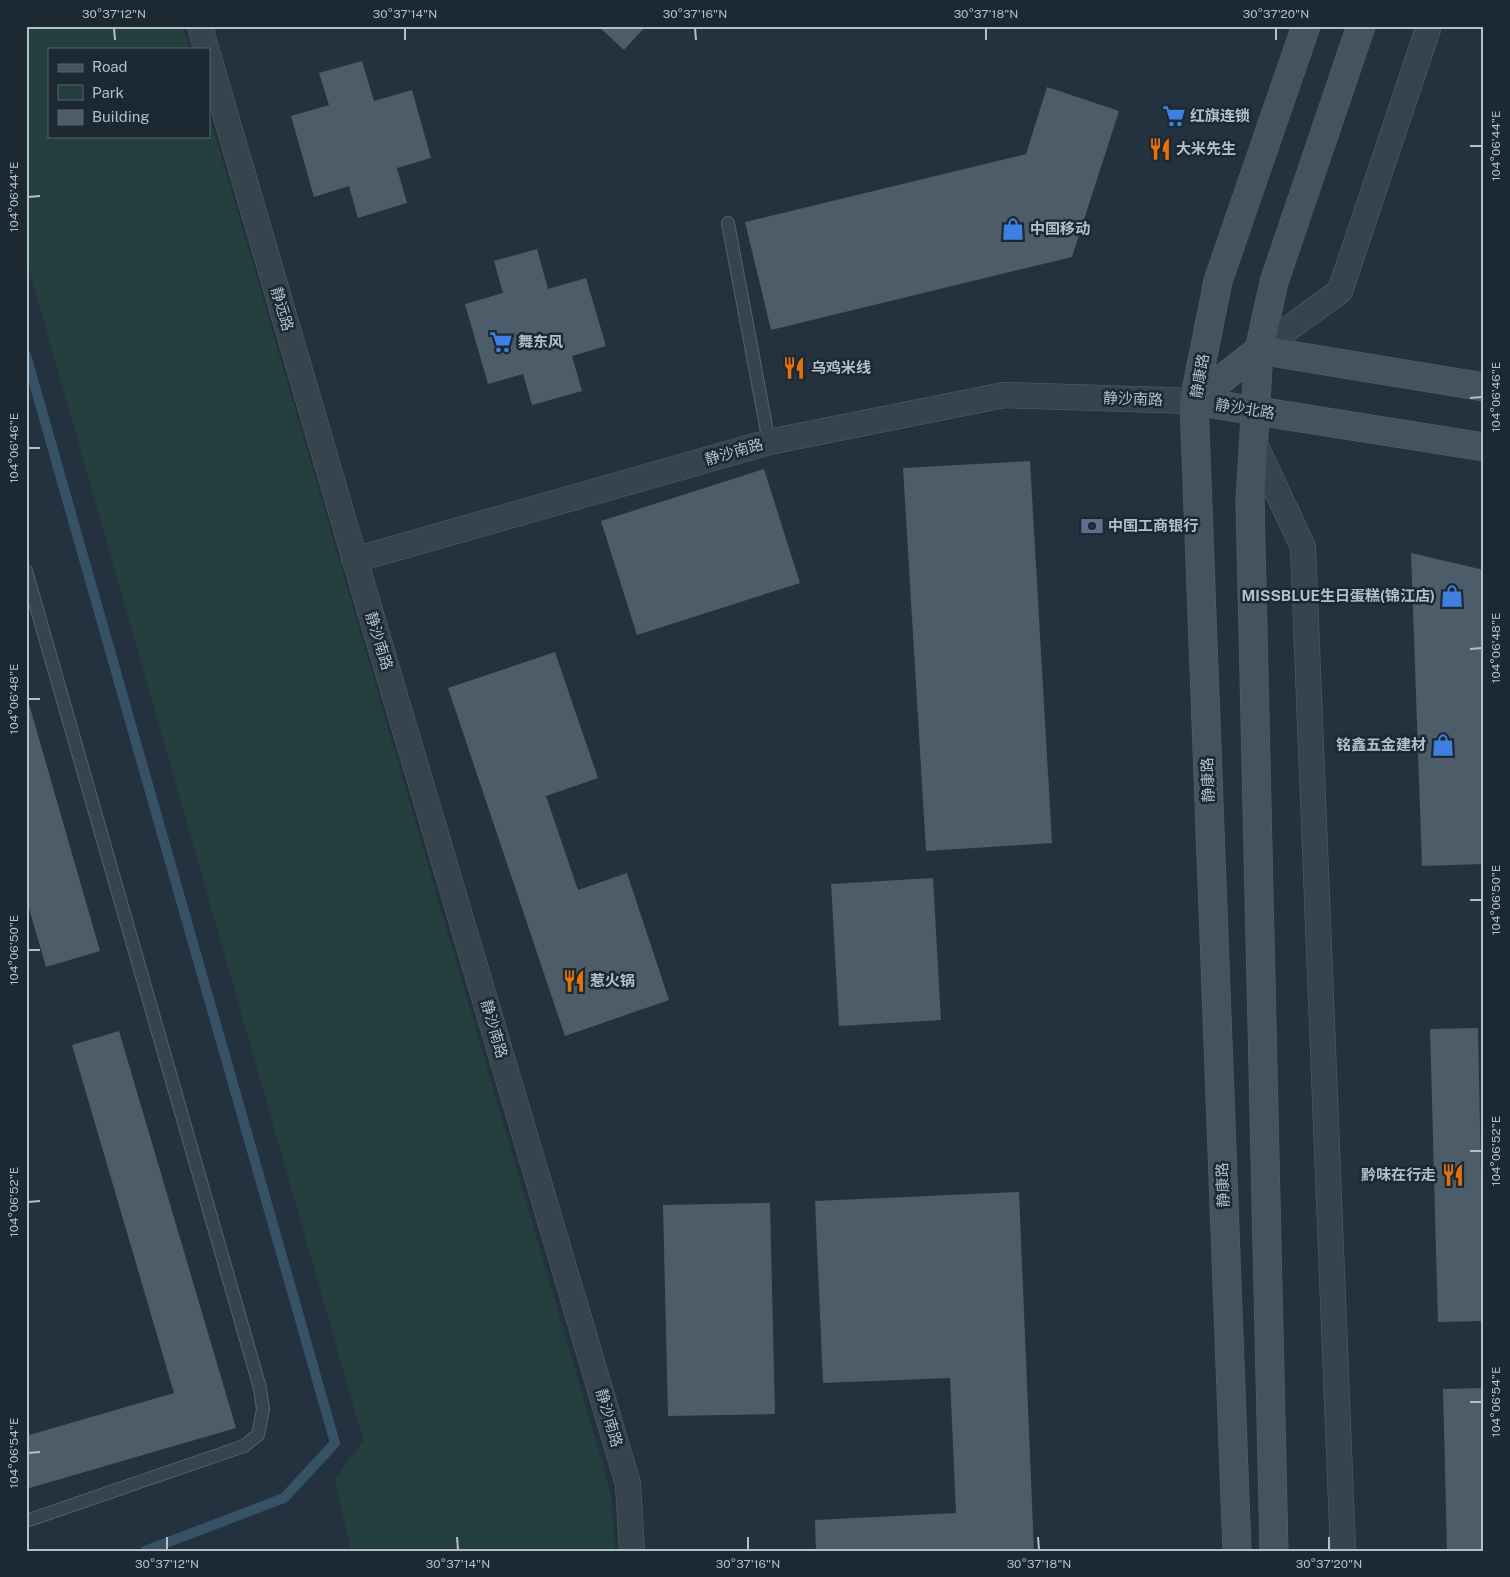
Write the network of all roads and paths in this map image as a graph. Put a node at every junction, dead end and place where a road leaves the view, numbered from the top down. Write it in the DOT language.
graph roads {
  1 [pos="200,26"];
  2 [pos="1306,26"];
  3 [pos="1360,26"];
  4 [pos="1429,26"];
  5 [pos="206,48"];
  6 [pos="210,61"];
  7 [pos="728,223"];
  8 [pos="1259,350"];
  9 [pos="1484,387"];
  10 [pos="1194,401"];
  11 [pos="1254,411"];
  12 [pos="1253,440"];
  13 [pos="769,442"];
  14 [pos="1484,448"];
  15 [pos="354,560"];
  16 [pos="26,572"];
  17 [pos="26,1521"];
  18 [pos="632,1551"];
  19 [pos="1236,1551"];
  20 [pos="1274,1551"];
  21 [pos="1343,1551"];
  1 -- 5 [label="street"];
  2 -- 10 [label="main road, 静康路"];
  3 -- 8 [label="main road"];
  4 -- 8 [label="street"];
  6 -- 15 [label="street, 静远路"];
  7 -- 13 [label="lane"];
  8 -- 9 [label="main road"];
  8 -- 10 [label="main road, 静沙北路"];
  8 -- 11 [label="main road"];
  10 -- 11 [label="main road, 静沙北路"];
  10 -- 13 [label="street, 静沙南路"];
  10 -- 19 [label="main road, 静康路"];
  11 -- 12 [label="main road"];
  11 -- 14 [label="main road, 静沙北路"];
  12 -- 20 [label="main road"];
  12 -- 21 [label="street"];
  13 -- 15 [label="street, 静沙南路"];
  15 -- 18 [label="street, 静沙南路"];
  16 -- 17 [label="lane"];
}
